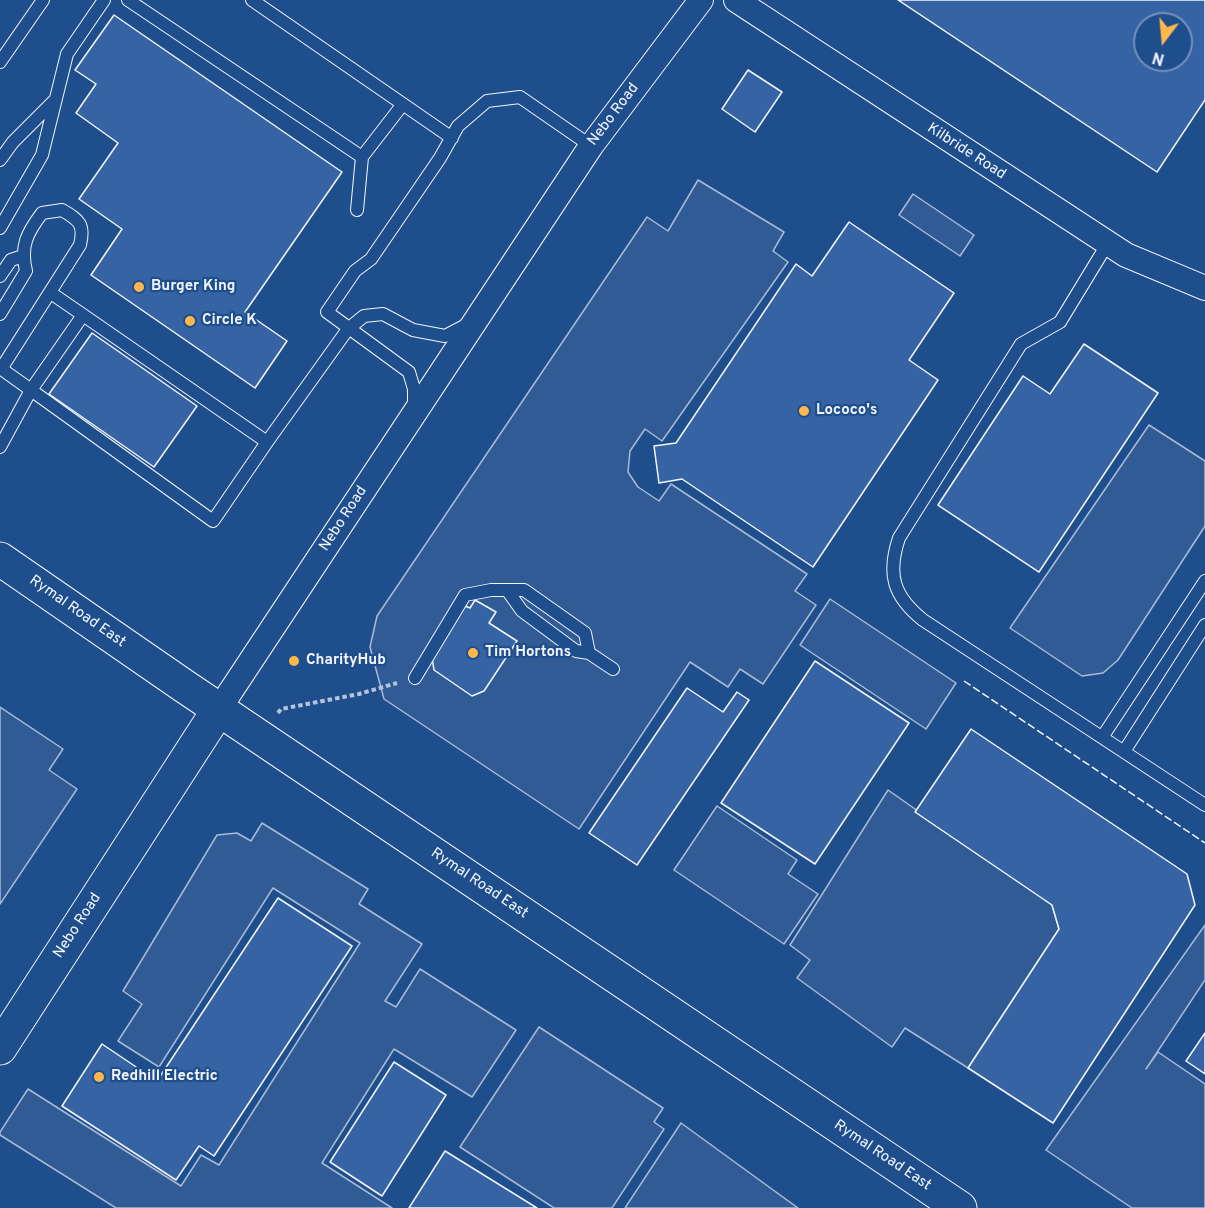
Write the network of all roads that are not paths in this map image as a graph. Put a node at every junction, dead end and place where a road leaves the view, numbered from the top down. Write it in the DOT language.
graph roads {
  1 [pos="43,0"];
  2 [pos="104,0"];
  3 [pos="128,0"];
  4 [pos="252,0"];
  5 [pos="701,0"];
  6 [pos="736,0"];
  7 [pos="0,62"];
  8 [pos="57,99"];
  9 [pos="403,104"];
  10 [pos="452,138"];
  11 [pos="591,146"];
  12 [pos="362,157"];
  13 [pos="0,160"];
  14 [pos="357,210"];
  15 [pos="0,228"];
  16 [pos="1108,243"];
  17 [pos="22,256"];
  18 [pos="0,276"];
  19 [pos="1205,288"];
  20 [pos="51,293"];
  21 [pos="0,314"];
  22 [pos="83,315"];
  23 [pos="475,320"];
  24 [pos="348,328"];
  25 [pos="1,368"];
  26 [pos="31,390"];
  27 [pos="414,413"];
  28 [pos="267,442"];
  29 [pos="0,447"];
  30 [pos="0,559"];
  31 [pos="1205,581"];
  32 [pos="507,590"];
  33 [pos="1205,625"];
  34 [pos="589,654"];
  35 [pos="613,669"];
  36 [pos="415,678"];
  37 [pos="219,709"];
  38 [pos="1103,736"];
  39 [pos="1125,750"];
  40 [pos="1205,805"];
  41 [pos="0,1047"];
  42 [pos="960,1208"];
  1 -- 7 [label="lane"];
  2 -- 8 [label="lane"];
  3 -- 12 [label="lane"];
  4 -- 9 [label="lane"];
  5 -- 11 [label="street, Nebo Road"];
  6 -- 16 [label="street, Kilbride Road"];
  8 -- 13 [label="lane"];
  8 -- 15 [label="lane"];
  9 -- 10 [label="lane"];
  9 -- 12 [label="lane"];
  10 -- 11 [label="lane"];
  10 -- 24 [label="lane"];
  11 -- 23 [label="street, Nebo Road"];
  12 -- 14 [label="lane"];
  16 -- 19 [label="street, Kilbride Road"];
  16 -- 38 [label="lane"];
  17 -- 18 [label="lane"];
  17 -- 20 [label="lane"];
  17 -- 21 [label="lane"];
  20 -- 22 [label="lane"];
  20 -- 25 [label="lane"];
  22 -- 26 [label="lane"];
  22 -- 28 [label="lane"];
  23 -- 24 [label="lane"];
  23 -- 27 [label="street, Nebo Road"];
  24 -- 27 [label="lane"];
  24 -- 28 [label="lane"];
  25 -- 26 [label="lane"];
  26 -- 28 [label="lane"];
  26 -- 29 [label="lane"];
  27 -- 37 [label="street, Nebo Road"];
  30 -- 37 [label="main road, Rymal Road East"];
  31 -- 38 [label="lane"];
  32 -- 34 [label="lane"];
  32 -- 34 [label="lane"];
  32 -- 36 [label="lane"];
  33 -- 39 [label="lane"];
  34 -- 35 [label="lane"];
  37 -- 41 [label="main road, Nebo Road"];
  37 -- 42 [label="main road, Rymal Road East"];
  38 -- 39 [label="lane"];
  39 -- 40 [label="lane"];
}
